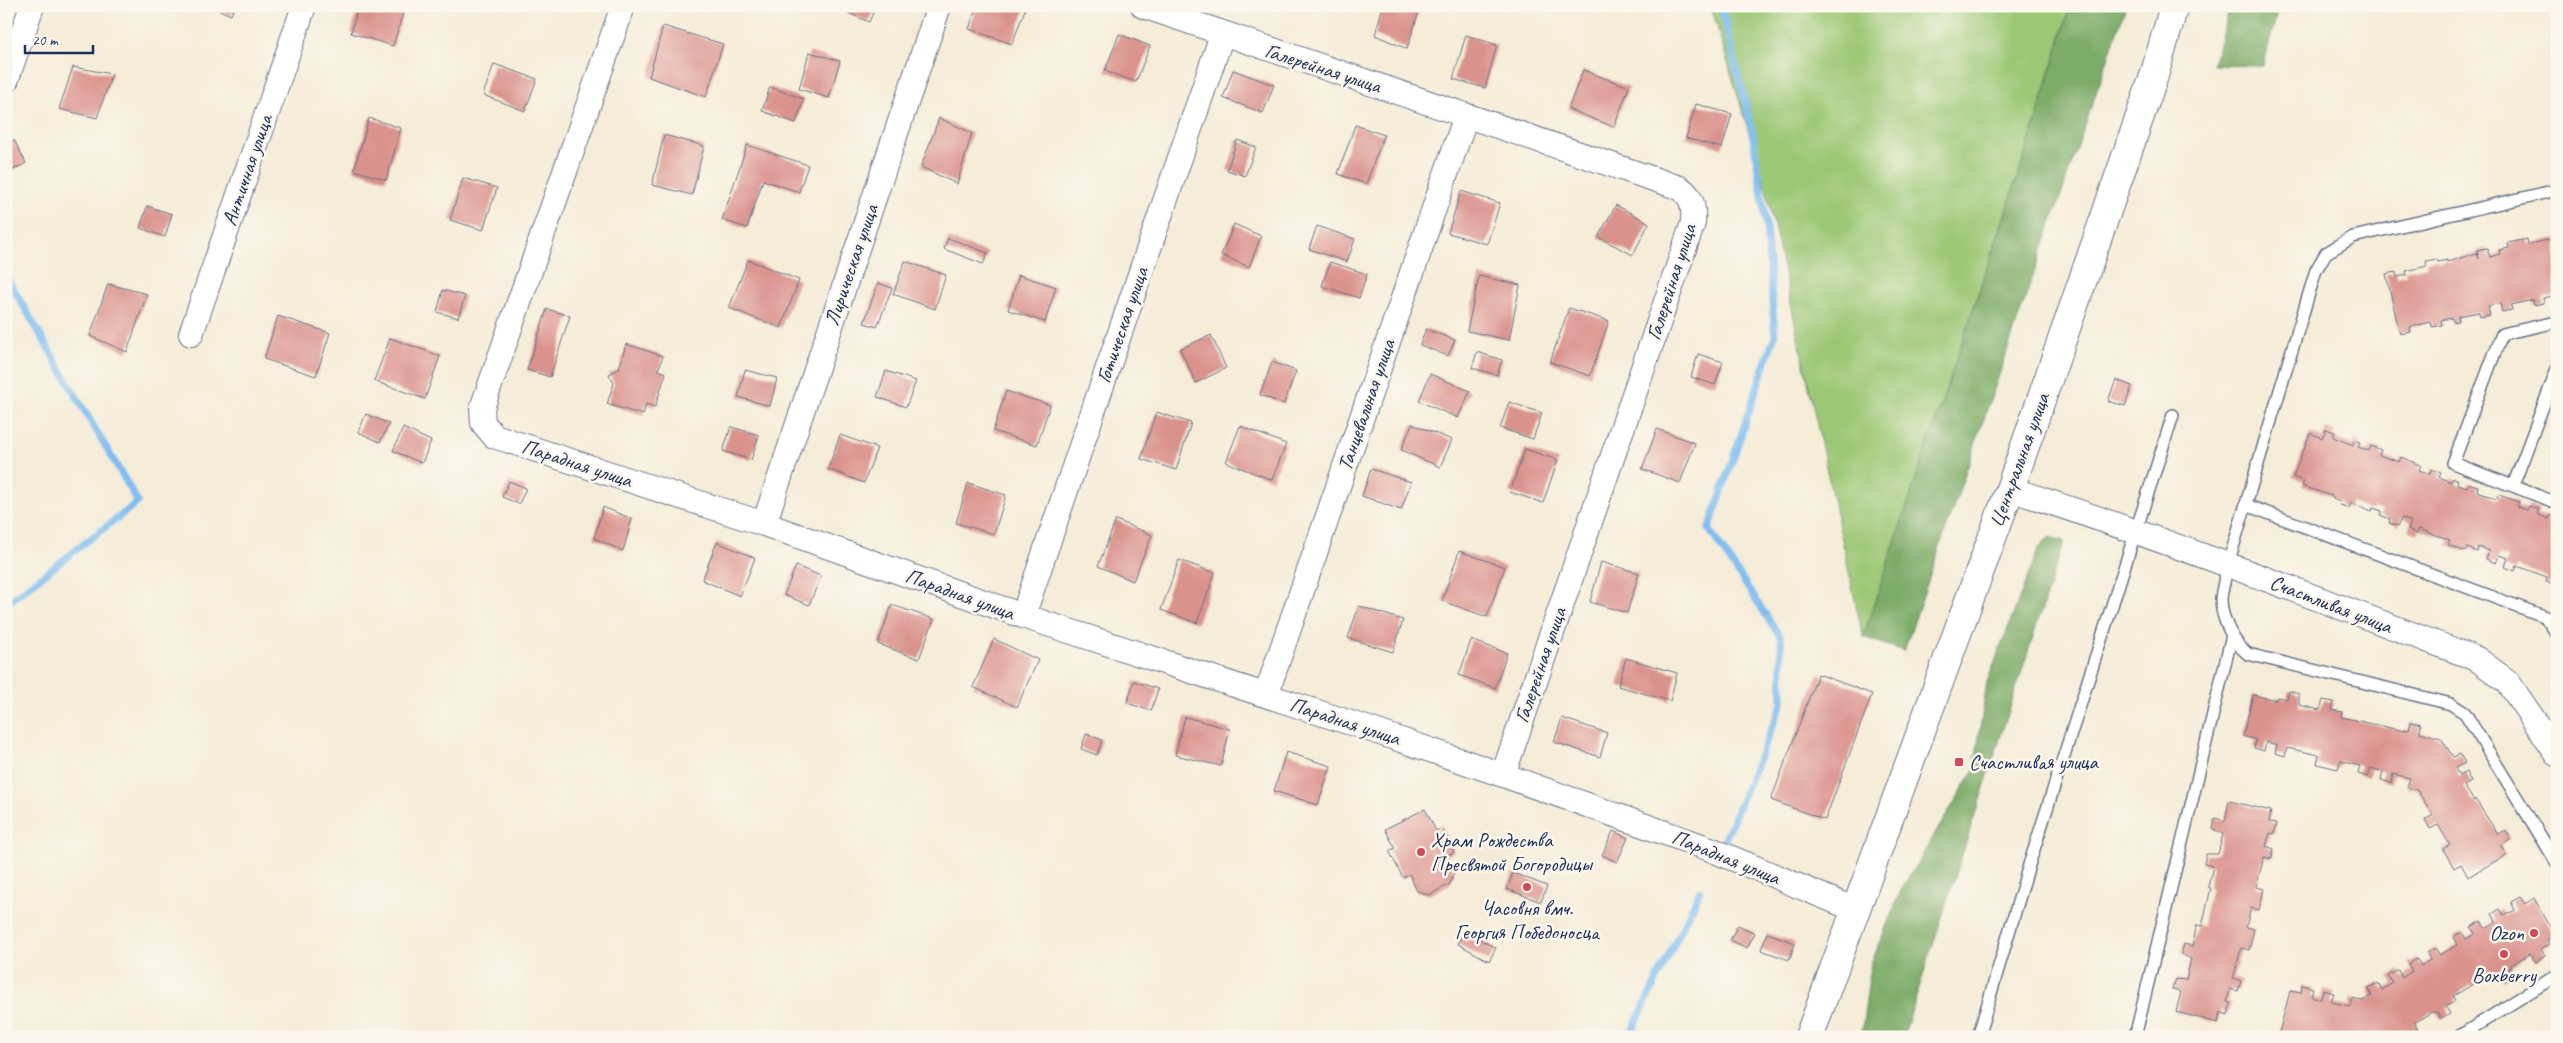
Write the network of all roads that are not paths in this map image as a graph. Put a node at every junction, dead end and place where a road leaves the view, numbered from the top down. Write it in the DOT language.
graph roads {
  1 [pos="32,6"];
  2 [pos="304,6"];
  3 [pos="623,6"];
  4 [pos="938,6"];
  5 [pos="1143,6"];
  6 [pos="2174,6"];
  7 [pos="1222,34"];
  8 [pos="6,81"];
  9 [pos="1466,116"];
  10 [pos="2557,190"];
  11 [pos="2557,322"];
  12 [pos="191,334"];
  13 [pos="2557,369"];
  14 [pos="2173,415"];
  15 [pos="2513,486"];
  16 [pos="2010,488"];
  17 [pos="2557,502"];
  18 [pos="2246,505"];
  19 [pos="764,524"];
  20 [pos="2136,531"];
  21 [pos="2228,564"];
  22 [pos="1023,616"];
  23 [pos="2551,619"];
  24 [pos="2557,634"];
  25 [pos="2232,635"];
  26 [pos="1266,695"];
  27 [pos="2557,754"];
  28 [pos="1502,775"];
  29 [pos="2557,863"];
  30 [pos="1856,910"];
  31 [pos="2557,975"];
  32 [pos="1809,1037"];
  33 [pos="1978,1037"];
  34 [pos="2136,1037"];
  35 [pos="2458,1037"];
  1 -- 8 [label="street"];
  2 -- 12 [label="street, Античная улица"];
  3 -- 19 [label="street, Парадная улица"];
  4 -- 19 [label="street, Лирическая улица"];
  5 -- 7 [label="street, Галерейная улица"];
  6 -- 16 [label="main road, Центральная улица"];
  7 -- 9 [label="street, Галерейная улица"];
  7 -- 22 [label="street, Готическая улица"];
  9 -- 26 [label="street, Танцевальная улица"];
  9 -- 28 [label="street, Галерейная улица"];
  10 -- 18 [label="lane"];
  11 -- 15 [label="lane"];
  13 -- 15 [label="lane"];
  14 -- 20 [label="lane"];
  15 -- 17 [label="lane"];
  16 -- 20 [label="street, Счастливая улица"];
  16 -- 30 [label="main road, Центральная улица"];
  18 -- 21 [label="lane"];
  18 -- 23 [label="lane"];
  19 -- 22 [label="street, Парадная улица"];
  20 -- 21 [label="street, Счастливая улица"];
  20 -- 33 [label="lane"];
  21 -- 25 [label="lane"];
  21 -- 27 [label="street, Счастливая улица"];
  22 -- 26 [label="street, Парадная улица"];
  23 -- 24 [label="lane"];
  25 -- 29 [label="lane"];
  25 -- 34 [label="lane"];
  26 -- 28 [label="street, Парадная улица"];
  28 -- 30 [label="street, Парадная улица"];
  30 -- 32 [label="main road, Центральная улица"];
  31 -- 35 [label="lane"];
}
